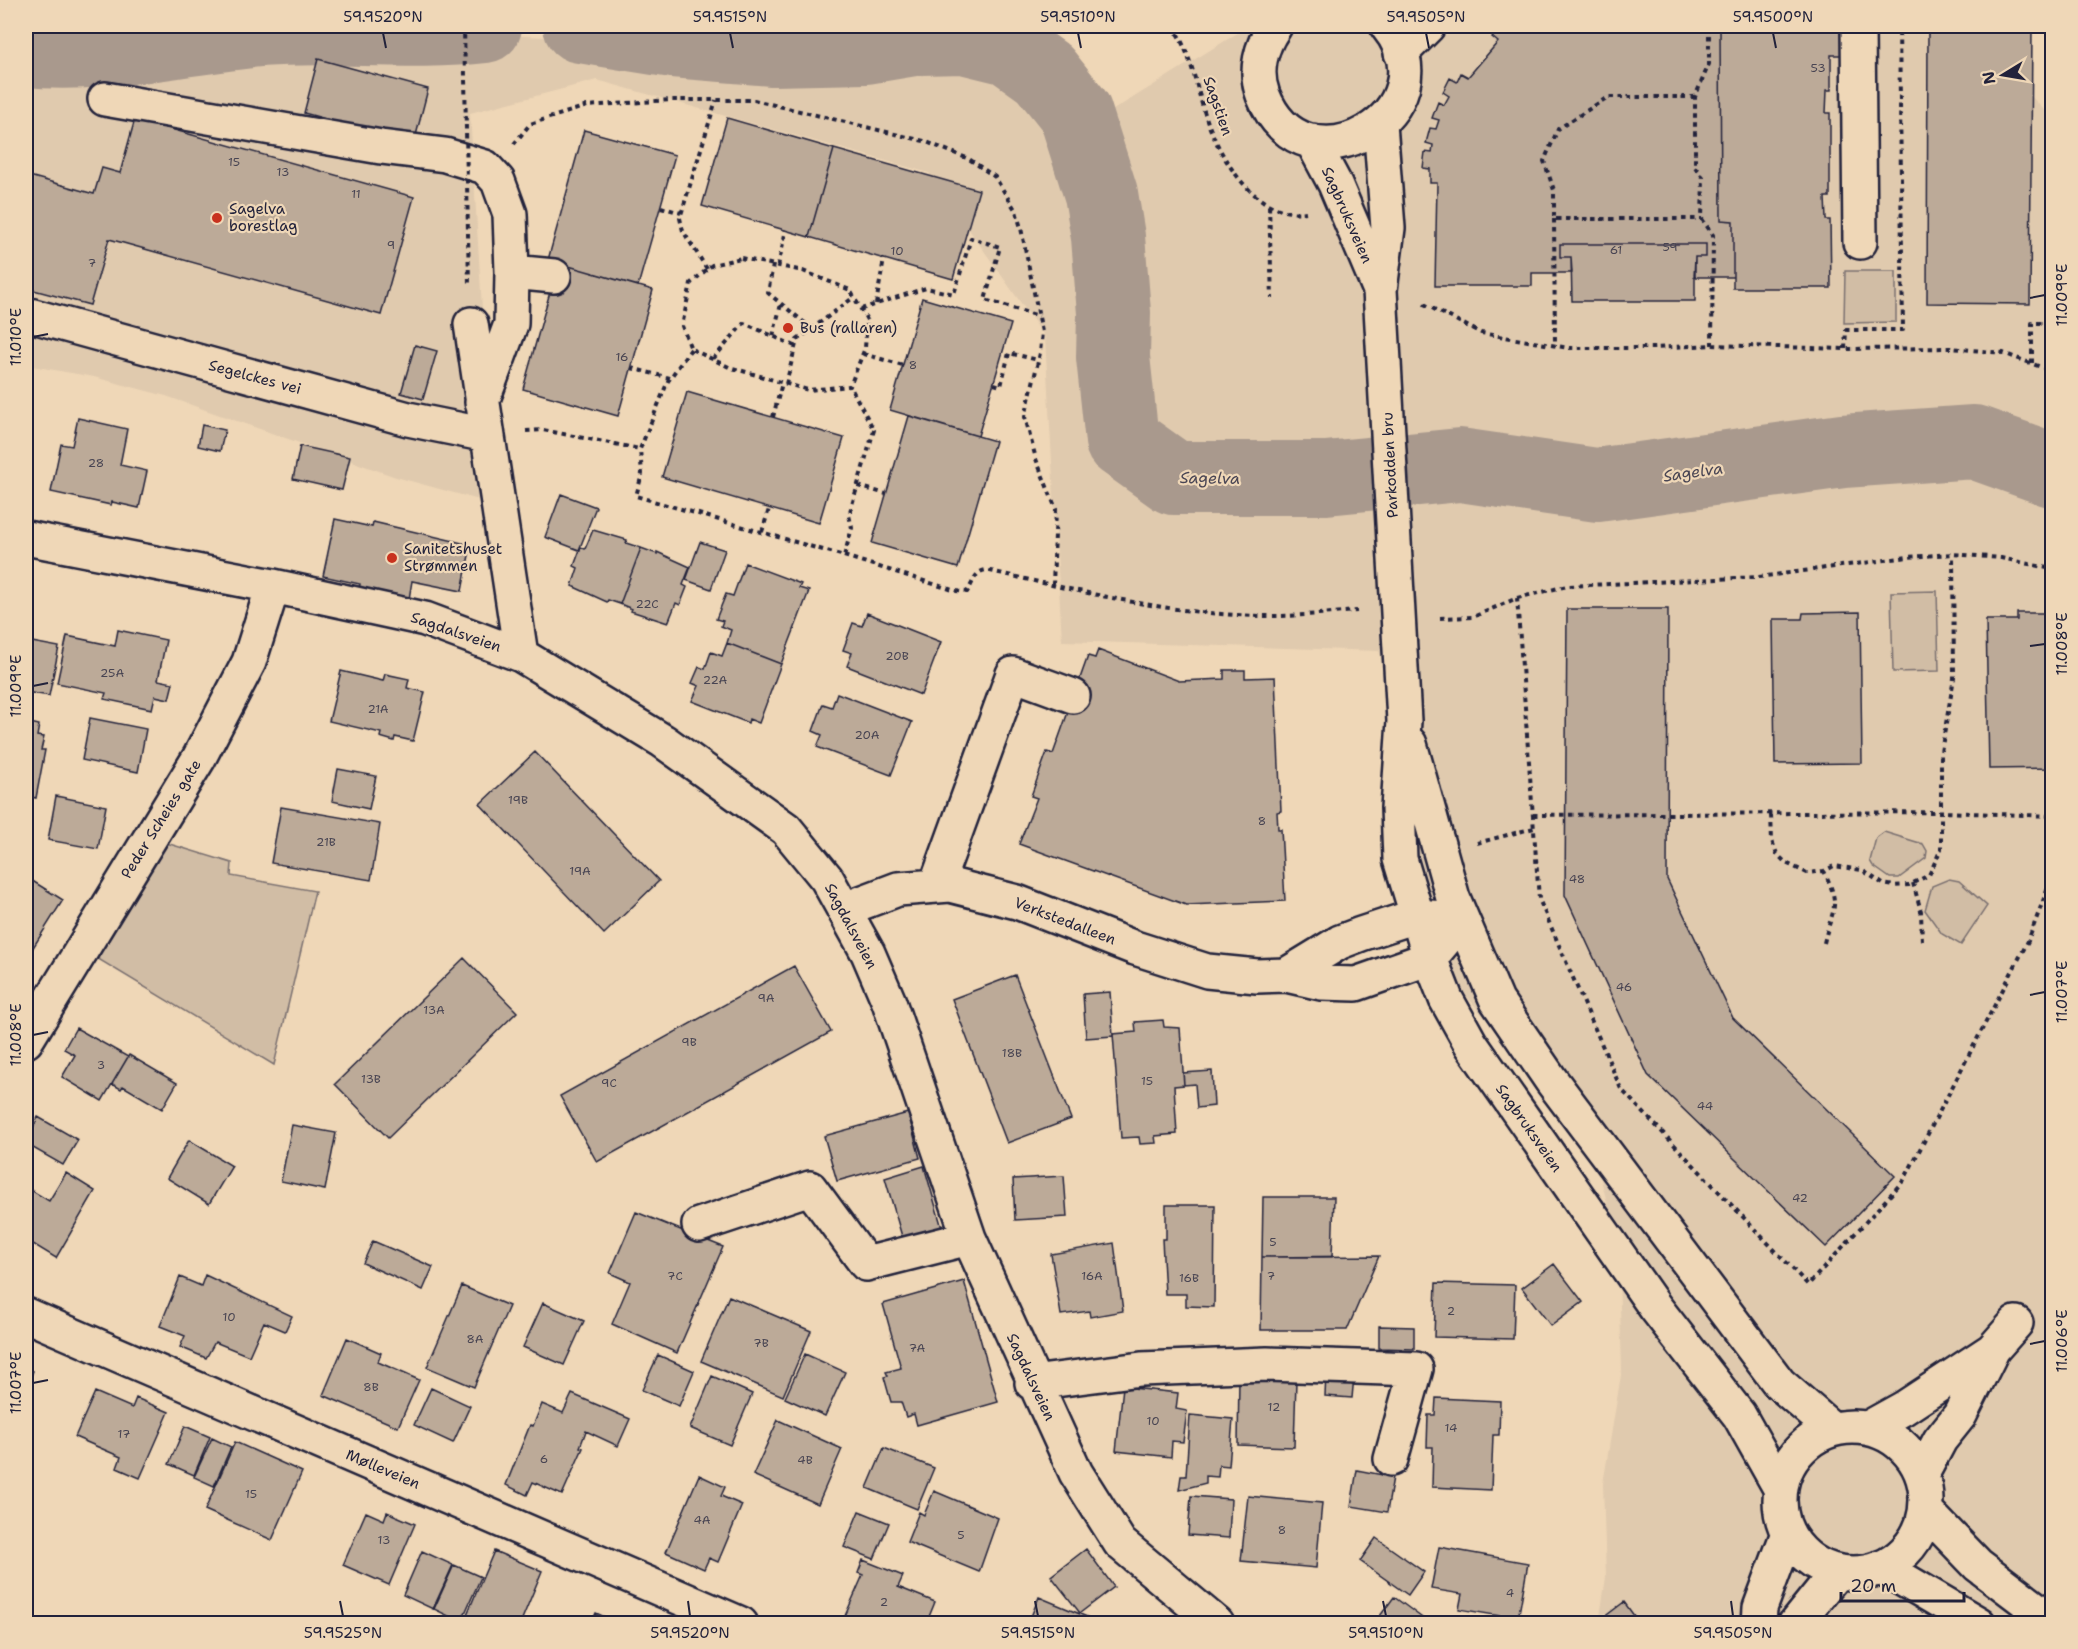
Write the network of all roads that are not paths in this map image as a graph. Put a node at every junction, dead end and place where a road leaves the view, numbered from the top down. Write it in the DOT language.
graph roads {
  1 [pos="1428,26"];
  2 [pos="1858,26"];
  3 [pos="1264,32"];
  4 [pos="1394,39"];
  5 [pos="105,99"];
  6 [pos="1380,124"];
  7 [pos="1312,141"];
  8 [pos="1860,242"];
  9 [pos="512,272"];
  10 [pos="555,276"];
  11 [pos="1380,290"];
  12 [pos="26,314"];
  13 [pos="471,324"];
  14 [pos="1383,338"];
  15 [pos="482,402"];
  16 [pos="487,435"];
  17 [pos="26,538"];
  18 [pos="273,586"];
  19 [pos="1397,591"];
  20 [pos="521,654"];
  21 [pos="1073,696"];
  22 [pos="1404,721"];
  23 [pos="936,886"];
  24 [pos="845,909"];
  25 [pos="1416,916"];
  26 [pos="1462,920"];
  27 [pos="1430,958"];
  28 [pos="1286,975"];
  29 [pos="26,1041"];
  30 [pos="699,1225"];
  31 [pos="969,1238"];
  32 [pos="26,1315"];
  33 [pos="2016,1323"];
  34 [pos="1993,1349"];
  35 [pos="1032,1383"];
  36 [pos="1869,1428"];
  37 [pos="1832,1429"];
  38 [pos="1391,1459"];
  39 [pos="1922,1474"];
  40 [pos="1780,1488"];
  41 [pos="1926,1511"];
  42 [pos="1788,1533"];
  43 [pos="1882,1567"];
  44 [pos="1837,1572"];
  45 [pos="2052,1622"];
  46 [pos="741,1623"];
  47 [pos="1217,1623"];
  48 [pos="1758,1623"];
  49 [pos="1795,1623"];
  50 [pos="1979,1623"];
  1 -- 4 [label="street"];
  2 -- 8 [label="street"];
  3 -- 7 [label="street"];
  4 -- 6 [label="street"];
  5 -- 9 [label="street"];
  6 -- 7 [label="street"];
  6 -- 11 [label="street, Sagbruksveien"];
  7 -- 11 [label="street, Sagbruksveien"];
  9 -- 10 [label="street"];
  9 -- 15 [label="street"];
  11 -- 14 [label="street, Sagbruksveien"];
  12 -- 16 [label="street, Segelckes vei"];
  13 -- 15 [label="street"];
  14 -- 19 [label="street, Parkodden bru"];
  15 -- 16 [label="street"];
  16 -- 20 [label="street"];
  17 -- 18 [label="street, Sagdalsveien"];
  18 -- 20 [label="street, Sagdalsveien"];
  18 -- 29 [label="street, Peder Scheies gate"];
  19 -- 22 [label="street, Sagbruksveien"];
  20 -- 24 [label="street, Sagdalsveien"];
  21 -- 23 [label="street"];
  22 -- 25 [label="street, Sagbruksveien"];
  22 -- 26 [label="street, Sagbruksveien"];
  23 -- 24 [label="street, Verkstedalleen"];
  23 -- 28 [label="street, Verkstedalleen"];
  24 -- 31 [label="street, Sagdalsveien"];
  25 -- 26 [label="street, Verkstedalleen"];
  25 -- 27 [label="street, Sagbruksveien"];
  25 -- 28 [label="street, Verkstedalleen"];
  26 -- 27 [label="street"];
  26 -- 37 [label="street, Sagbruksveien"];
  27 -- 28 [label="street, Verkstedalleen"];
  27 -- 40 [label="street, Sagbruksveien"];
  30 -- 31 [label="street"];
  31 -- 35 [label="street, Sagdalsveien"];
  32 -- 46 [label="street, Mølleveien"];
  33 -- 34 [label="street"];
  34 -- 36 [label="street"];
  34 -- 39 [label="street"];
  35 -- 38 [label="street"];
  35 -- 47 [label="street, Sagdalsveien"];
  36 -- 37 [label="street"];
  36 -- 39 [label="street"];
  37 -- 40 [label="street"];
  39 -- 41 [label="street"];
  40 -- 42 [label="street"];
  41 -- 43 [label="street"];
  41 -- 45 [label="street"];
  42 -- 44 [label="street"];
  42 -- 48 [label="street"];
  43 -- 44 [label="street"];
  43 -- 50 [label="street"];
  44 -- 49 [label="street"];
}
